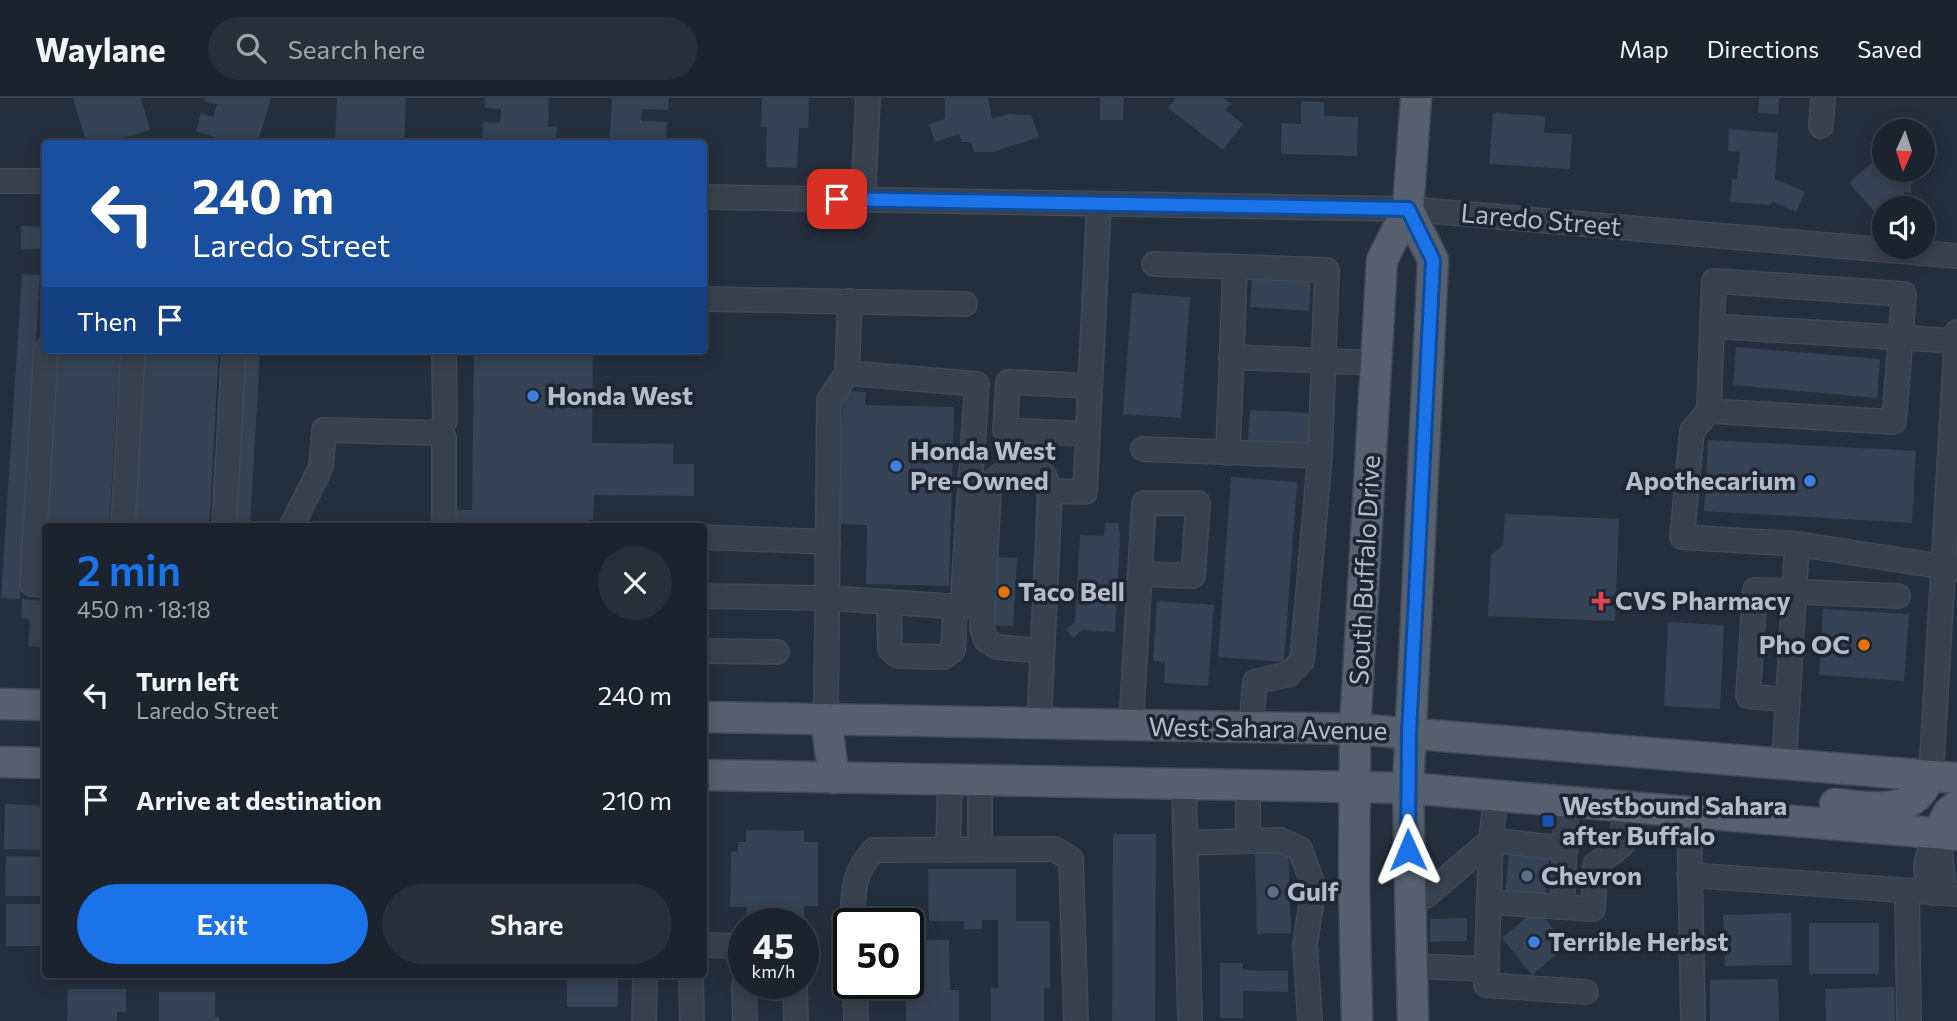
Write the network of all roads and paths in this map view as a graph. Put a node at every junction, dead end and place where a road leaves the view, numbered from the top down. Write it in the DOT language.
graph roads {
  1 [pos="868,98"];
  2 [pos="1416,98"];
  3 [pos="1823,98"];
  4 [pos="1821,126"];
  5 [pos="0,181"];
  6 [pos="42,181"];
  7 [pos="707,197"];
  8 [pos="863,200"];
  9 [pos="1099,204"];
  10 [pos="1408,209"];
  11 [pos="1957,256"];
  12 [pos="1154,264"];
  13 [pos="1235,267"];
  14 [pos="707,299"];
  15 [pos="850,301"];
  16 [pos="965,304"];
  17 [pos="1712,326"];
  18 [pos="1957,331"];
  19 [pos="1900,338"];
  20 [pos="1956,341"];
  21 [pos="46,354"];
  22 [pos="133,354"];
  23 [pos="234,354"];
  24 [pos="444,354"];
  25 [pos="1231,357"];
  26 [pos="1323,361"];
  27 [pos="1377,363"];
  28 [pos="847,373"];
  29 [pos="1090,386"];
  30 [pos="1709,411"];
  31 [pos="439,433"];
  32 [pos="1087,434"];
  33 [pos="1143,449"];
  34 [pos="1227,453"];
  35 [pos="1320,456"];
  36 [pos="1051,491"];
  37 [pos="296,518"];
  38 [pos="122,523"];
  39 [pos="224,523"];
  40 [pos="444,523"];
  41 [pos="707,537"];
  42 [pos="828,542"];
  43 [pos="1797,544"];
  44 [pos="1950,568"];
  45 [pos="1140,574"];
  46 [pos="42,584"];
  47 [pos="1794,593"];
  48 [pos="707,596"];
  49 [pos="1898,596"];
  50 [pos="828,598"];
  51 [pos="889,602"];
  52 [pos="955,606"];
  53 [pos="707,651"];
  54 [pos="1042,651"];
  55 [pos="778,652"];
  56 [pos="1788,699"];
  57 [pos="0,704"];
  58 [pos="42,705"];
  59 [pos="707,717"];
  60 [pos="826,719"];
  61 [pos="1039,724"];
  62 [pos="1131,726"];
  63 [pos="1251,727"];
  64 [pos="1355,729"];
  65 [pos="1409,733"];
  66 [pos="0,762"];
  67 [pos="42,763"];
  68 [pos="1784,764"];
  69 [pos="707,775"];
  70 [pos="1944,777"];
  71 [pos="834,778"];
  72 [pos="950,780"];
  73 [pos="980,780"];
  74 [pos="1184,784"];
  75 [pos="1248,785"];
  76 [pos="1354,787"];
  77 [pos="1408,788"];
  78 [pos="1496,796"];
  79 [pos="1567,802"];
  80 [pos="1957,806"];
  81 [pos="1625,807"];
  82 [pos="1689,812"];
  83 [pos="1794,821"];
  84 [pos="1947,834"];
  85 [pos="1492,840"];
  86 [pos="1248,841"];
  87 [pos="1185,843"];
  88 [pos="980,849"];
  89 [pos="1566,849"];
  90 [pos="948,850"];
  91 [pos="1689,875"];
  92 [pos="1354,886"];
  93 [pos="1314,887"];
  94 [pos="1907,891"];
  95 [pos="1933,893"];
  96 [pos="1957,894"];
  97 [pos="1409,897"];
  98 [pos="1489,902"];
  99 [pos="1562,907"];
  100 [pos="853,908"];
  101 [pos="707,945"];
  102 [pos="728,946"];
  103 [pos="1410,966"];
  104 [pos="1487,969"];
  105 [pos="645,978"];
  106 [pos="691,978"];
  107 [pos="1586,992"];
  108 [pos="744,999"];
  109 [pos="795,999"];
  110 [pos="855,999"];
  111 [pos="644,1021"];
  112 [pos="692,1021"];
  113 [pos="745,1021"];
  114 [pos="796,1021"];
  115 [pos="856,1021"];
  116 [pos="1076,1021"];
  117 [pos="1190,1021"];
  118 [pos="1310,1021"];
  119 [pos="1350,1021"];
  120 [pos="1357,1021"];
  121 [pos="1413,1021"];
  122 [pos="1693,1021"];
  123 [pos="1909,1021"];
  1 -- 8 [label="street"];
  2 -- 10 [label="main road, South Buffalo Drive"];
  3 -- 4 [label="street"];
  5 -- 6 [label="street"];
  7 -- 8 [label="street, Laredo Street"];
  8 -- 9 [label="street, Laredo Street"];
  9 -- 10 [label="street, Laredo Street"];
  9 -- 29 [label="street"];
  10 -- 11 [label="street, Laredo Street"];
  10 -- 27 [label="main road, South Buffalo Drive"];
  10 -- 65 [label="main road, South Buffalo Drive"];
  12 -- 13 [label="street"];
  13 -- 25 [label="street"];
  13 -- 26 [label="street"];
  14 -- 15 [label="street"];
  15 -- 16 [label="street"];
  15 -- 28 [label="street"];
  17 -- 19 [label="street"];
  17 -- 19 [label="street"];
  17 -- 30 [label="street"];
  18 -- 20 [label="street"];
  19 -- 20 [label="street"];
  19 -- 30 [label="street"];
  20 -- 44 [label="street"];
  21 -- 46 [label="street"];
  22 -- 38 [label="street"];
  23 -- 39 [label="street"];
  24 -- 31 [label="street"];
  25 -- 26 [label="street"];
  25 -- 34 [label="street"];
  26 -- 27 [label="street"];
  26 -- 35 [label="street"];
  27 -- 64 [label="main road, South Buffalo Drive"];
  28 -- 42 [label="street"];
  28 -- 52 [label="street"];
  29 -- 32 [label="street"];
  29 -- 32 [label="street"];
  30 -- 43 [label="street"];
  31 -- 37 [label="street"];
  31 -- 40 [label="street"];
  32 -- 36 [label="street"];
  33 -- 34 [label="street"];
  34 -- 35 [label="street"];
  35 -- 63 [label="street"];
  36 -- 54 [label="street"];
  36 -- 54 [label="street"];
  41 -- 42 [label="street"];
  42 -- 50 [label="street"];
  43 -- 44 [label="street"];
  43 -- 47 [label="street"];
  44 -- 70 [label="street"];
  45 -- 62 [label="street"];
  47 -- 49 [label="street"];
  47 -- 56 [label="street"];
  47 -- 56 [label="street"];
  48 -- 50 [label="street"];
  50 -- 51 [label="street"];
  50 -- 60 [label="street"];
  51 -- 52 [label="street"];
  51 -- 52 [label="street"];
  53 -- 55 [label="street"];
  54 -- 61 [label="street"];
  56 -- 68 [label="street"];
  57 -- 58 [label="main road"];
  59 -- 60 [label="main road, West Sahara Avenue"];
  60 -- 61 [label="main road, West Sahara Avenue"];
  60 -- 71 [label="main road"];
  61 -- 62 [label="main road, West Sahara Avenue"];
  62 -- 63 [label="main road, West Sahara Avenue"];
  63 -- 64 [label="main road, West Sahara Avenue"];
  64 -- 65 [label="main road, West Sahara Avenue"];
  64 -- 76 [label="main road, South Buffalo Drive"];
  65 -- 68 [label="main road, West Sahara Avenue"];
  65 -- 77 [label="main road, South Buffalo Drive"];
  66 -- 67 [label="main road"];
  68 -- 70 [label="main road, West Sahara Avenue"];
  69 -- 71 [label="main road"];
  70 -- 83 [label="main road"];
  71 -- 72 [label="main road"];
  72 -- 73 [label="main road"];
  72 -- 90 [label="street"];
  73 -- 74 [label="main road"];
  73 -- 88 [label="street"];
  74 -- 75 [label="main road"];
  74 -- 87 [label="street"];
  75 -- 76 [label="main road"];
  75 -- 86 [label="street"];
  76 -- 77 [label="main road"];
  76 -- 92 [label="main road, South Buffalo Drive"];
  77 -- 78 [label="main road"];
  77 -- 97 [label="main road, South Buffalo Drive"];
  78 -- 79 [label="main road"];
  78 -- 85 [label="street"];
  79 -- 81 [label="main road"];
  79 -- 89 [label="street"];
  80 -- 84 [label="main road"];
  81 -- 82 [label="main road"];
  81 -- 99 [label="street"];
  82 -- 83 [label="main road"];
  82 -- 91 [label="street"];
  83 -- 84 [label="main road"];
  84 -- 95 [label="street"];
  85 -- 89 [label="street"];
  85 -- 97 [label="street"];
  85 -- 98 [label="street"];
  86 -- 87 [label="street"];
  86 -- 93 [label="street"];
  87 -- 117 [label="street"];
  88 -- 90 [label="street"];
  88 -- 116 [label="street"];
  89 -- 99 [label="street"];
  90 -- 100 [label="street"];
  91 -- 94 [label="street"];
  91 -- 122 [label="street"];
  92 -- 93 [label="street"];
  92 -- 120 [label="main road, South Buffalo Drive"];
  93 -- 118 [label="street"];
  94 -- 95 [label="street"];
  94 -- 123 [label="street"];
  95 -- 96 [label="street"];
  97 -- 103 [label="main road, South Buffalo Drive"];
  98 -- 99 [label="street"];
  98 -- 104 [label="street"];
  101 -- 102 [label="street"];
  103 -- 104 [label="street"];
  103 -- 121 [label="main road, South Buffalo Drive"];
  104 -- 107 [label="street"];
  105 -- 111 [label="street"];
  106 -- 112 [label="street"];
  108 -- 113 [label="street"];
  109 -- 114 [label="street"];
  110 -- 115 [label="street"];
  119 -- 120 [label="street"];
}
